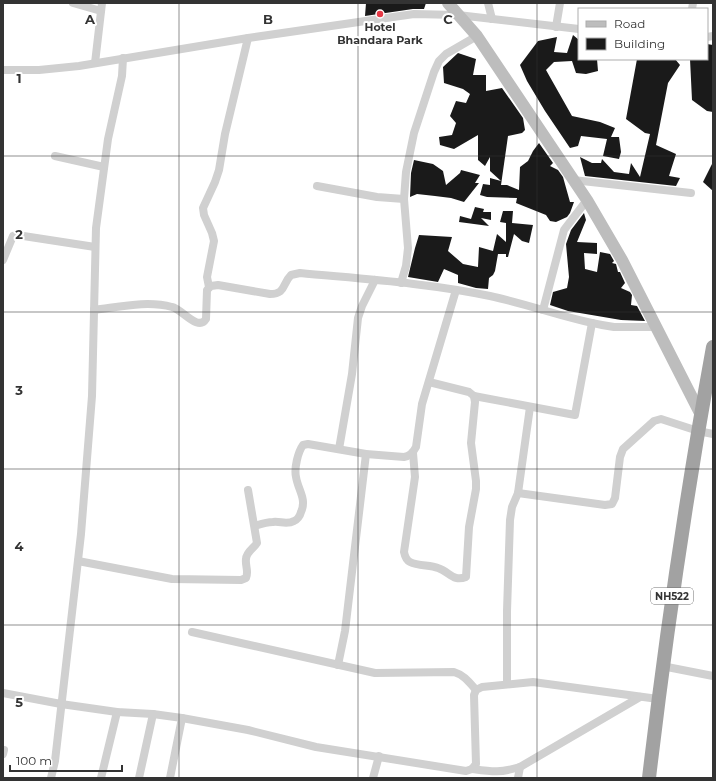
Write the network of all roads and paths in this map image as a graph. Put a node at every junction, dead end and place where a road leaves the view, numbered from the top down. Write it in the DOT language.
graph roads {
  1 [pos="73,3"];
  2 [pos="448,3"];
  3 [pos="488,3"];
  4 [pos="560,3"];
  5 [pos="101,7"];
  6 [pos="458,15"];
  7 [pos="492,19"];
  8 [pos="556,27"];
  9 [pos="578,29"];
  10 [pos="477,36"];
  11 [pos="248,38"];
  12 [pos="123,58"];
  13 [pos="95,63"];
  14 [pos="3,70"];
  15 [pos="55,156"];
  16 [pos="104,167"];
  17 [pos="573,180"];
  18 [pos="318,186"];
  19 [pos="691,193"];
  20 [pos="404,199"];
  21 [pos="587,200"];
  22 [pos="95,247"];
  23 [pos="3,260"];
  24 [pos="375,280"];
  25 [pos="401,283"];
  26 [pos="209,287"];
  27 [pos="456,290"];
  28 [pos="94,310"];
  29 [pos="543,310"];
  30 [pos="592,323"];
  31 [pos="656,327"];
  32 [pos="713,347"];
  33 [pos="430,382"];
  34 [pos="474,396"];
  35 [pos="530,407"];
  36 [pos="701,416"];
  37 [pos="698,431"];
  38 [pos="713,434"];
  39 [pos="339,449"];
  40 [pos="413,453"];
  41 [pos="366,454"];
  42 [pos="248,490"];
  43 [pos="518,493"];
  44 [pos="255,526"];
  45 [pos="78,561"];
  46 [pos="192,632"];
  47 [pos="338,665"];
  48 [pos="662,666"];
  49 [pos="713,676"];
  50 [pos="507,684"];
  51 [pos="476,690"];
  52 [pos="3,693"];
  53 [pos="640,698"];
  54 [pos="658,699"];
  55 [pos="61,704"];
  56 [pos="116,712"];
  57 [pos="153,714"];
  58 [pos="182,718"];
  59 [pos="379,756"];
  60 [pos="520,767"];
  61 [pos="472,769"];
  62 [pos="51,778"];
  63 [pos="102,778"];
  64 [pos="139,778"];
  65 [pos="170,778"];
  66 [pos="373,778"];
  67 [pos="518,778"];
  68 [pos="649,778"];
  1 -- 5 [label="street"];
  2 -- 6 [label="main road"];
  3 -- 7 [label="street"];
  4 -- 8 [label="street"];
  5 -- 13 [label="street"];
  6 -- 7 [label="street"];
  6 -- 10 [label="main road"];
  6 -- 11 [label="street"];
  7 -- 8 [label="street"];
  8 -- 9 [label="street"];
  10 -- 17 [label="main road"];
  10 -- 20 [label="street"];
  11 -- 12 [label="street"];
  11 -- 26 [label="street"];
  12 -- 13 [label="street"];
  12 -- 16 [label="street"];
  13 -- 14 [label="street"];
  15 -- 16 [label="street"];
  16 -- 22 [label="street"];
  17 -- 19 [label="street"];
  17 -- 21 [label="main road"];
  18 -- 20 [label="street"];
  20 -- 25 [label="street"];
  21 -- 29 [label="street"];
  21 -- 31 [label="main road"];
  22 -- 23 [label="street"];
  22 -- 28 [label="street"];
  24 -- 25 [label="street"];
  24 -- 26 [label="street"];
  24 -- 39 [label="street"];
  25 -- 27 [label="street"];
  26 -- 28 [label="street"];
  27 -- 29 [label="street"];
  27 -- 33 [label="street"];
  28 -- 45 [label="street"];
  29 -- 30 [label="street"];
  30 -- 31 [label="street"];
  30 -- 35 [label="street"];
  31 -- 36 [label="main road"];
  32 -- 36 [label="highway, NH522"];
  33 -- 34 [label="street"];
  33 -- 40 [label="street"];
  34 -- 35 [label="street"];
  34 -- 40 [label="street"];
  35 -- 43 [label="street"];
  36 -- 37 [label="highway, NH522"];
  37 -- 38 [label="street"];
  37 -- 43 [label="street"];
  37 -- 48 [label="highway, NH522"];
  39 -- 41 [label="street"];
  39 -- 44 [label="street"];
  40 -- 41 [label="street"];
  41 -- 47 [label="street"];
  42 -- 44 [label="street"];
  43 -- 50 [label="street"];
  44 -- 45 [label="street"];
  45 -- 55 [label="street"];
  46 -- 47 [label="street"];
  47 -- 51 [label="street"];
  48 -- 49 [label="street"];
  48 -- 54 [label="highway, NH522"];
  50 -- 51 [label="street"];
  50 -- 53 [label="street"];
  51 -- 61 [label="street"];
  52 -- 55 [label="street"];
  53 -- 54 [label="street"];
  53 -- 60 [label="street"];
  54 -- 68 [label="highway, NH522"];
  55 -- 56 [label="street"];
  55 -- 62 [label="street"];
  56 -- 57 [label="street"];
  56 -- 63 [label="street"];
  57 -- 58 [label="street"];
  57 -- 64 [label="street"];
  58 -- 59 [label="street"];
  58 -- 65 [label="street"];
  59 -- 61 [label="street"];
  59 -- 66 [label="street"];
  60 -- 61 [label="street"];
  60 -- 67 [label="street"];
}
